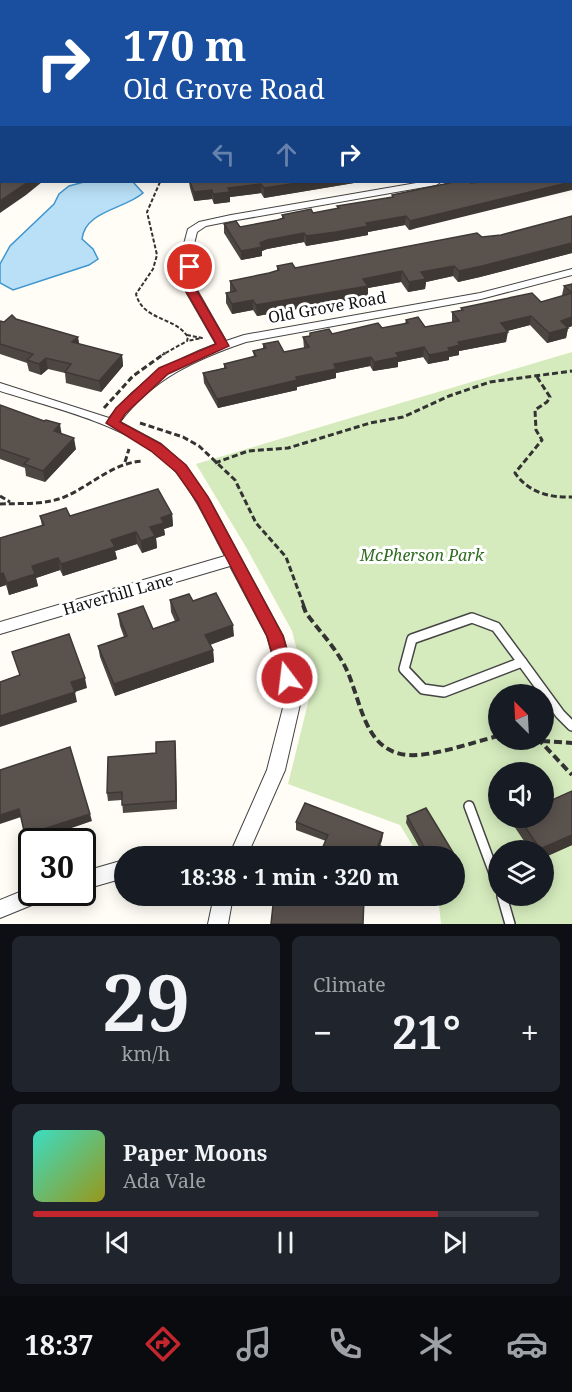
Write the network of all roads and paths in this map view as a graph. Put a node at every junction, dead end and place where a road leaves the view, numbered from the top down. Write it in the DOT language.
graph roads {
  1 [pos="160,183"];
  2 [pos="430,183"];
  3 [pos="572,272"];
  4 [pos="187,335"];
  5 [pos="187,341"];
  6 [pos="223,346"];
  7 [pos="572,371"];
  8 [pos="537,377"];
  9 [pos="0,387"];
  10 [pos="115,419"];
  11 [pos="129,449"];
  12 [pos="142,461"];
  13 [pos="124,462"];
  14 [pos="215,463"];
  15 [pos="0,496"];
  16 [pos="572,497"];
  17 [pos="12,503"];
  18 [pos="0,504"];
  19 [pos="235,559"];
  20 [pos="0,628"];
  21 [pos="522,662"];
  22 [pos="572,726"];
  23 [pos="488,738"];
  24 [pos="554,741"];
  25 [pos="572,743"];
  26 [pos="548,750"];
  27 [pos="572,775"];
  28 [pos="469,806"];
  29 [pos="242,846"];
  30 [pos="488,857"];
  31 [pos="114,872"];
  32 [pos="96,876"];
  33 [pos="18,902"];
  34 [pos="222,906"];
  35 [pos="505,906"];
  36 [pos="0,909"];
  37 [pos="218,924"];
  38 [pos="510,924"];
  1 -- 4 [label="path"];
  2 -- 6 [label="street"];
  3 -- 6 [label="street, Old Grove Road"];
  4 -- 5 [label="path"];
  4 -- 5 [label="path"];
  5 -- 10 [label="path"];
  6 -- 10 [label="street, Old Grove Road"];
  7 -- 8 [label="path"];
  8 -- 14 [label="path"];
  8 -- 16 [label="path"];
  9 -- 10 [label="street"];
  10 -- 14 [label="path"];
  10 -- 19 [label="street"];
  11 -- 13 [label="path"];
  12 -- 13 [label="path"];
  13 -- 17 [label="path"];
  14 -- 23 [label="path"];
  15 -- 17 [label="path"];
  17 -- 18 [label="path"];
  19 -- 20 [label="street, Haverhill Lane"];
  19 -- 29 [label="street"];
  21 -- 21 [label="lane"];
  21 -- 22 [label="lane"];
  24 -- 25 [label="path"];
  26 -- 27 [label="path"];
  28 -- 30 [label="lane"];
  31 -- 32 [label="street"];
  33 -- 36 [label="street"];
  34 -- 37 [label="street"];
  35 -- 38 [label="lane"];
}
